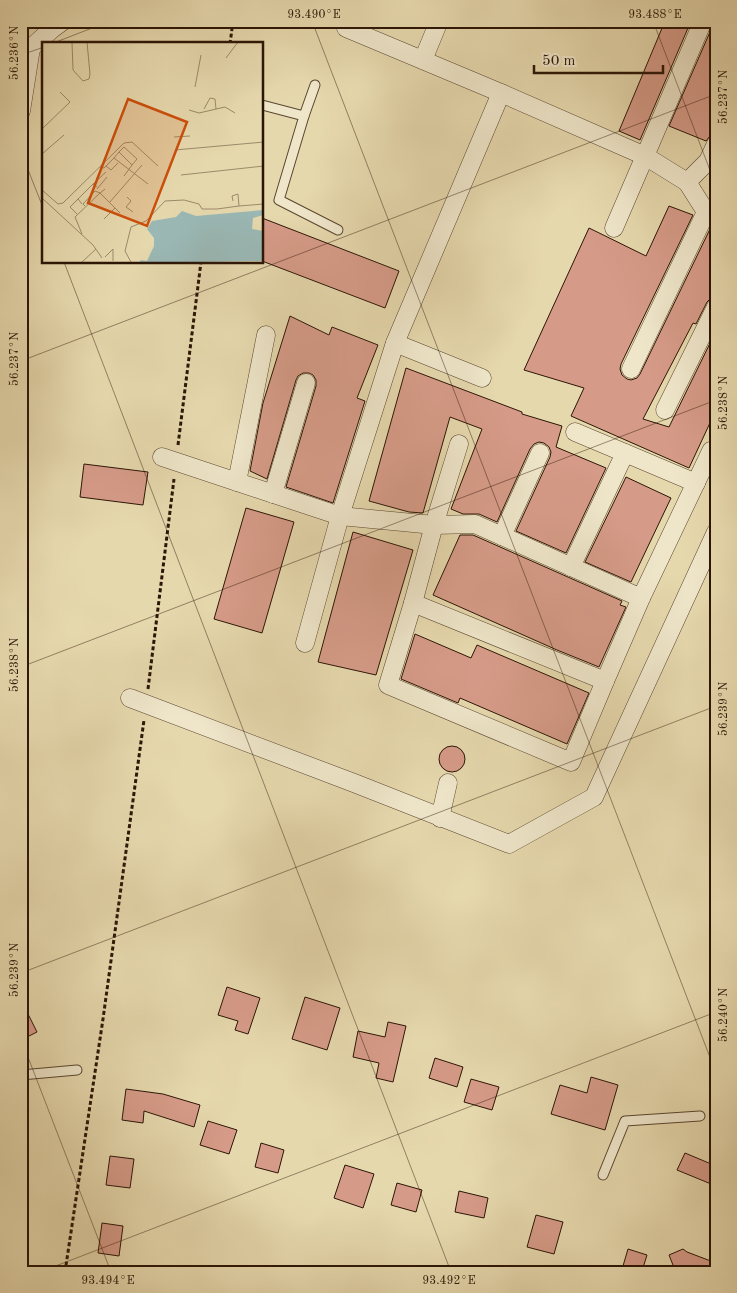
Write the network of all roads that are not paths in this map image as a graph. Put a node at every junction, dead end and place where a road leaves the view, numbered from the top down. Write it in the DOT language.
graph roads {
  1 [pos="64,21"];
  2 [pos="439,21"];
  3 [pos="704,21"];
  4 [pos="346,28"];
  5 [pos="423,60"];
  6 [pos="315,85"];
  7 [pos="501,92"];
  8 [pos="264,106"];
  9 [pos="21,111"];
  10 [pos="304,116"];
  11 [pos="716,144"];
  12 [pos="645,156"];
  13 [pos="687,182"];
  14 [pos="711,215"];
  15 [pos="614,228"];
  16 [pos="338,230"];
  17 [pos="716,307"];
  18 [pos="266,335"];
  19 [pos="395,343"];
  20 [pos="632,369"];
  21 [pos="482,378"];
  22 [pos="306,384"];
  23 [pos="665,410"];
  24 [pos="575,432"];
  25 [pos="459,444"];
  26 [pos="716,451"];
  27 [pos="540,453"];
  28 [pos="625,453"];
  29 [pos="169,459"];
  30 [pos="237,482"];
  31 [pos="696,482"];
  32 [pos="273,494"];
  33 [pos="340,516"];
  34 [pos="434,525"];
  35 [pos="716,532"];
  36 [pos="502,536"];
  37 [pos="571,566"];
  38 [pos="641,598"];
  39 [pos="413,603"];
  40 [pos="305,643"];
  41 [pos="605,681"];
  42 [pos="138,701"];
  43 [pos="448,783"];
  44 [pos="440,818"];
  45 [pos="76,1070"];
  46 [pos="21,1074"];
  47 [pos="700,1116"];
  48 [pos="603,1174"];
  1 -- 9 [label="street"];
  2 -- 5 [label="street"];
  3 -- 12 [label="street"];
  4 -- 5 [label="street"];
  5 -- 7 [label="street"];
  6 -- 10 [label="lane"];
  7 -- 12 [label="street"];
  7 -- 19 [label="street"];
  8 -- 10 [label="lane"];
  10 -- 16 [label="lane"];
  11 -- 13 [label="street"];
  12 -- 13 [label="street"];
  12 -- 15 [label="street"];
  13 -- 14 [label="street"];
  14 -- 20 [label="street"];
  17 -- 23 [label="street"];
  18 -- 30 [label="street"];
  19 -- 21 [label="street"];
  19 -- 33 [label="street"];
  22 -- 32 [label="street"];
  24 -- 28 [label="street"];
  25 -- 34 [label="street"];
  26 -- 31 [label="street"];
  27 -- 36 [label="street"];
  28 -- 31 [label="street"];
  28 -- 37 [label="street"];
  29 -- 30 [label="street"];
  30 -- 32 [label="street"];
  31 -- 38 [label="street"];
  32 -- 33 [label="street"];
  33 -- 34 [label="street"];
  33 -- 40 [label="street"];
  34 -- 36 [label="street"];
  34 -- 39 [label="street"];
  35 -- 44 [label="street"];
  36 -- 37 [label="street"];
  37 -- 38 [label="street"];
  38 -- 41 [label="street"];
  39 -- 41 [label="street"];
  39 -- 41 [label="street"];
  42 -- 44 [label="street"];
  43 -- 44 [label="street"];
  45 -- 46 [label="lane"];
  47 -- 48 [label="lane"];
}
